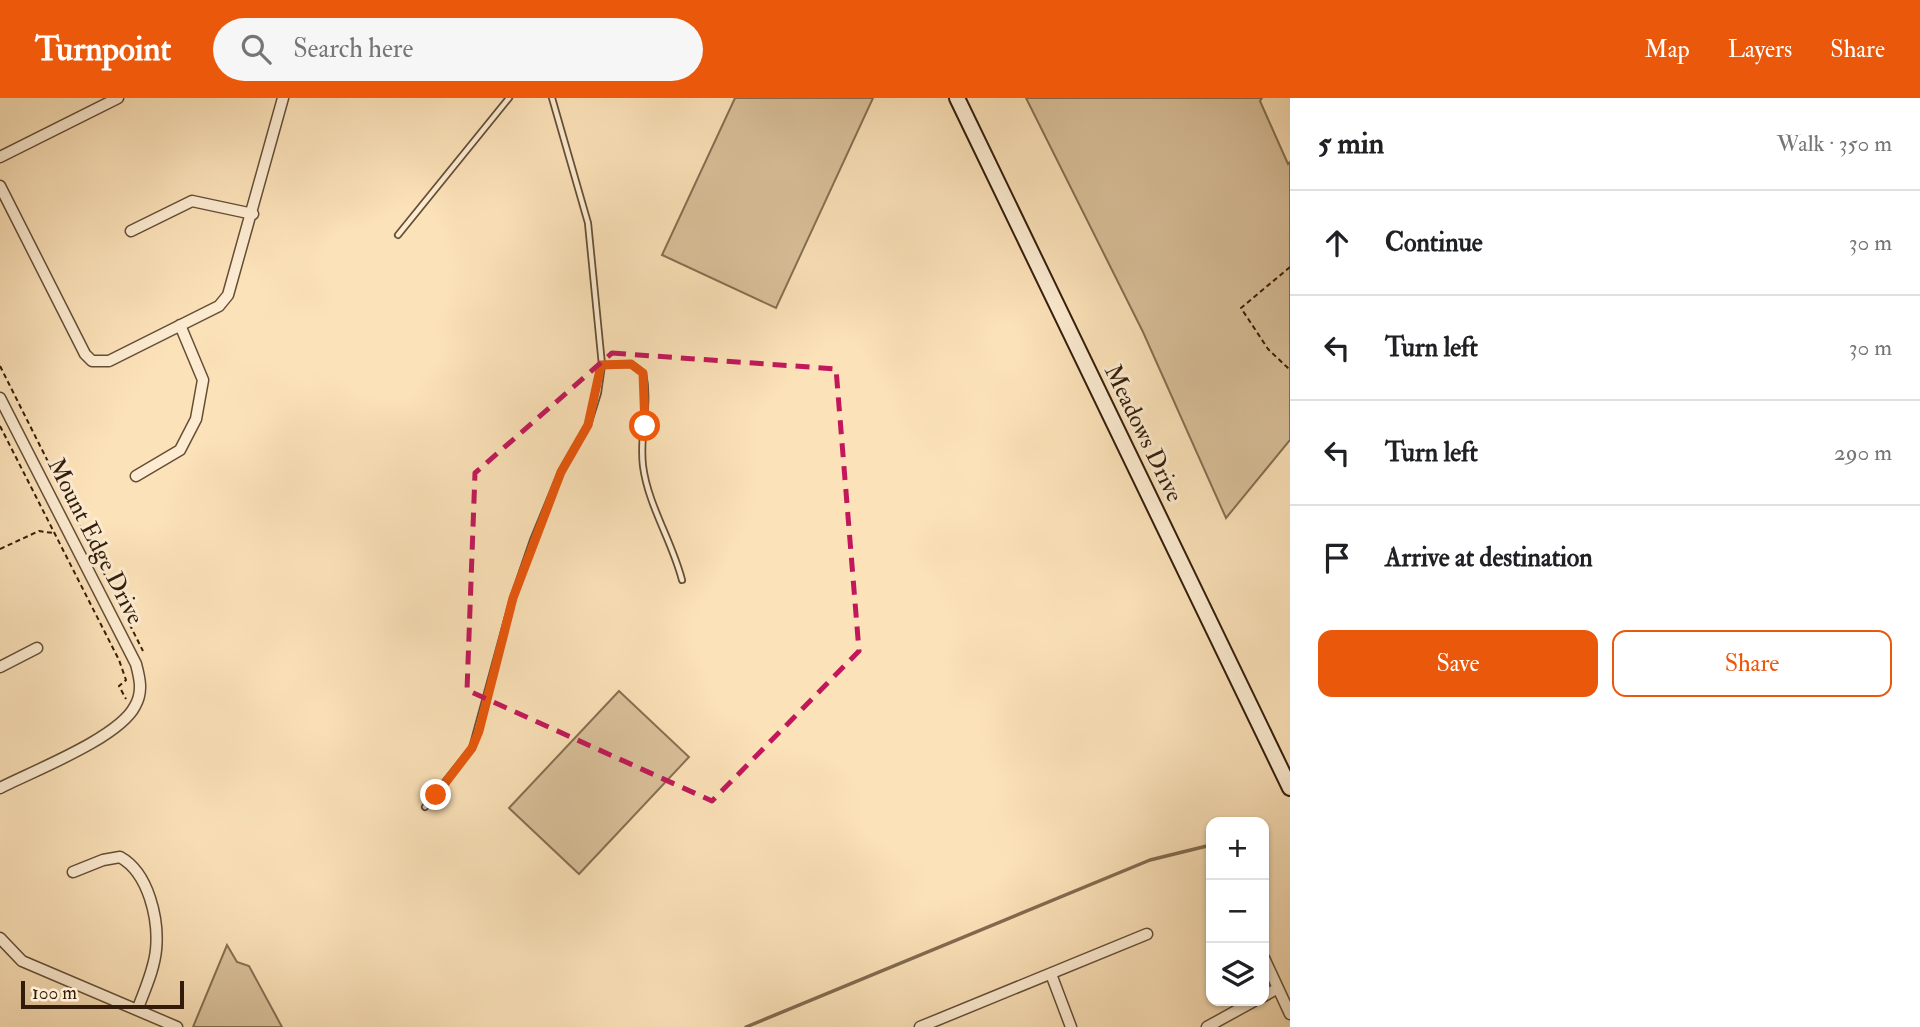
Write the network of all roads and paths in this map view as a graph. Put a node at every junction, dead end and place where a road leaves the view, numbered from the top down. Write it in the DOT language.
graph roads {
  1 [pos="118,98"];
  2 [pos="283,98"];
  3 [pos="509,98"];
  4 [pos="552,98"];
  5 [pos="957,98"];
  6 [pos="0,157"];
  7 [pos="0,186"];
  8 [pos="253,214"];
  9 [pos="131,231"];
  10 [pos="398,236"];
  11 [pos="1290,267"];
  12 [pos="180,325"];
  13 [pos="601,365"];
  14 [pos="0,366"];
  15 [pos="1290,370"];
  16 [pos="0,398"];
  17 [pos="0,426"];
  18 [pos="0,436"];
  19 [pos="5,436"];
  20 [pos="136,476"];
  21 [pos="54,533"];
  22 [pos="0,549"];
  23 [pos="682,580"];
  24 [pos="37,648"];
  25 [pos="143,651"];
  26 [pos="0,667"];
  27 [pos="134,708"];
  28 [pos="0,788"];
  29 [pos="1290,788"];
  30 [pos="425,807"];
  31 [pos="74,872"];
  32 [pos="1147,934"];
  33 [pos="0,938"];
  34 [pos="1269,969"];
  35 [pos="1051,974"];
  36 [pos="1278,988"];
  37 [pos="1269,993"];
  38 [pos="1245,1006"];
  39 [pos="138,1008"];
  40 [pos="1290,1014"];
  41 [pos="177,1027"];
  42 [pos="920,1027"];
  43 [pos="1071,1027"];
  44 [pos="1207,1027"];
  1 -- 6 [label="street"];
  2 -- 8 [label="street"];
  3 -- 10 [label="lane"];
  4 -- 13 [label="lane"];
  5 -- 29 [label="street, Meadows Drive"];
  7 -- 12 [label="street"];
  8 -- 9 [label="street"];
  8 -- 12 [label="street"];
  11 -- 15 [label="path"];
  12 -- 20 [label="street"];
  13 -- 23 [label="lane"];
  13 -- 30 [label="lane"];
  14 -- 25 [label="path"];
  16 -- 27 [label="street, Mount Edge Drive"];
  17 -- 19 [label="path"];
  18 -- 19 [label="path"];
  19 -- 21 [label="path"];
  21 -- 22 [label="path"];
  21 -- 27 [label="path"];
  24 -- 26 [label="street"];
  27 -- 28 [label="street"];
  31 -- 39 [label="street"];
  32 -- 35 [label="street"];
  33 -- 39 [label="street"];
  34 -- 36 [label="street"];
  35 -- 42 [label="street"];
  35 -- 43 [label="street"];
  36 -- 37 [label="street"];
  36 -- 40 [label="street"];
  38 -- 44 [label="street"];
  39 -- 41 [label="street"];
}
